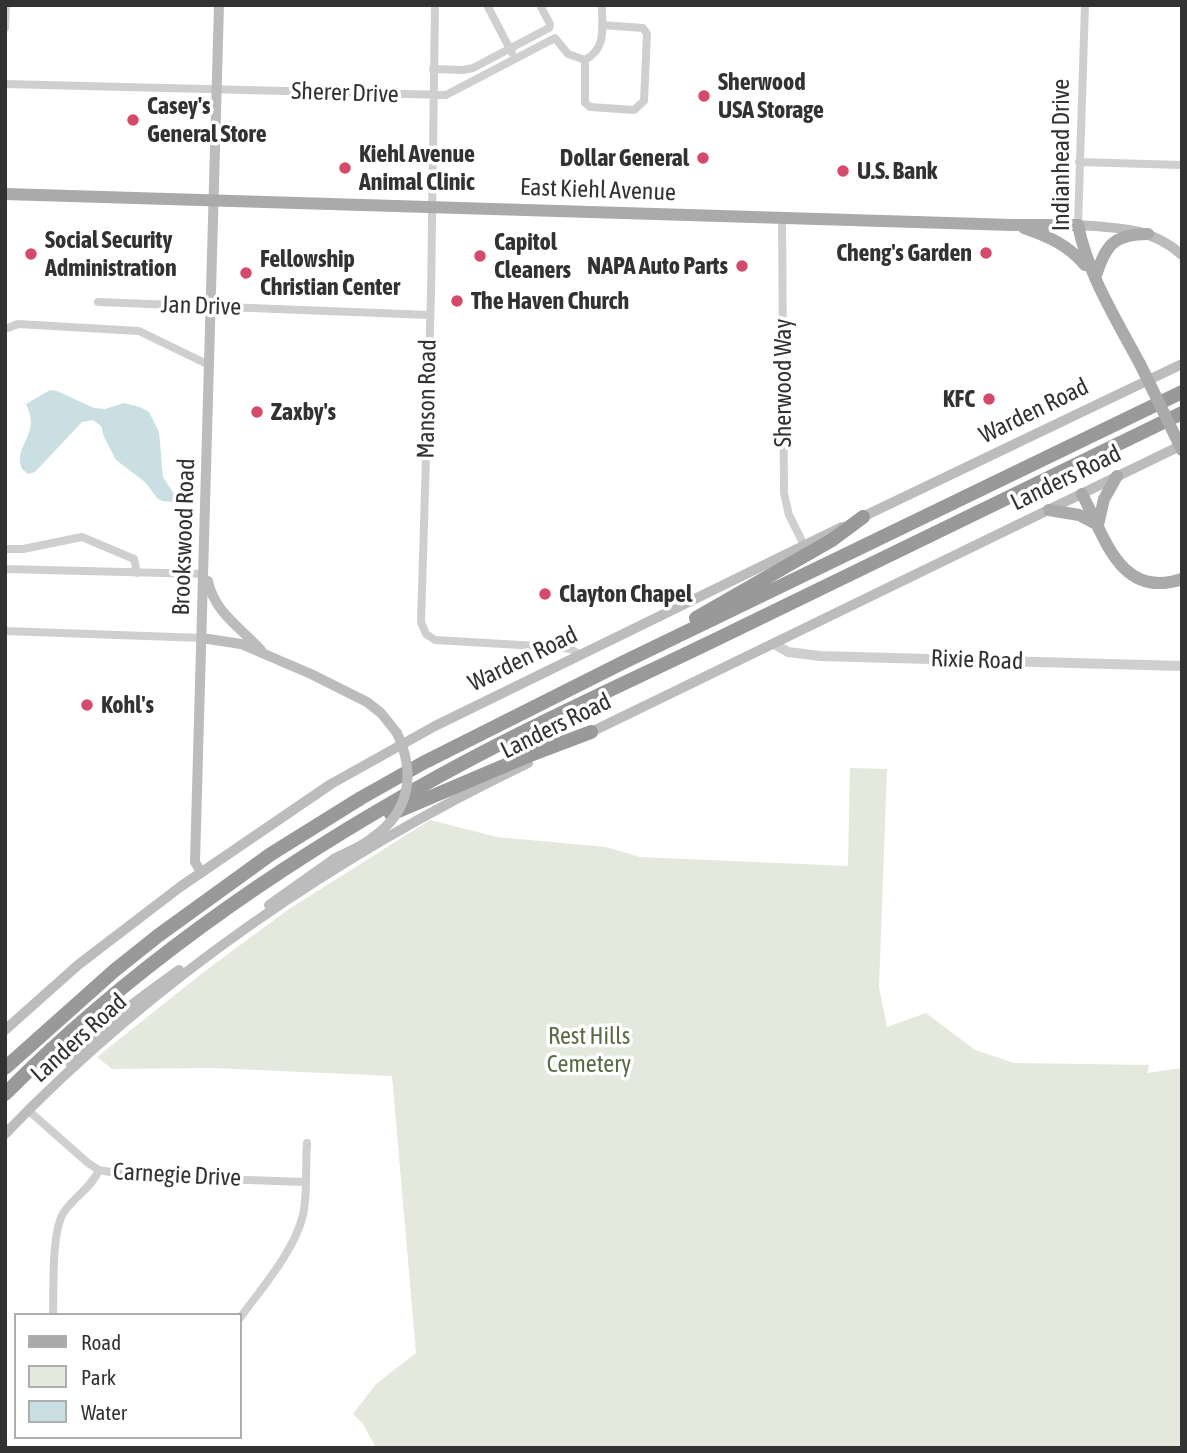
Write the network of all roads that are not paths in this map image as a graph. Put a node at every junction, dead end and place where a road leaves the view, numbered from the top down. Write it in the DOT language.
graph roads {
  1 [pos="6,5"];
  2 [pos="219,5"];
  3 [pos="435,5"];
  4 [pos="487,5"];
  5 [pos="540,5"];
  6 [pos="602,5"];
  7 [pos="1085,5"];
  8 [pos="602,25"];
  9 [pos="5,28"];
  10 [pos="549,28"];
  11 [pos="555,38"];
  12 [pos="510,49"];
  13 [pos="515,58"];
  14 [pos="585,60"];
  15 [pos="480,64"];
  16 [pos="433,69"];
  17 [pos="463,70"];
  18 [pos="485,74"];
  19 [pos="5,84"];
  20 [pos="466,84"];
  21 [pos="217,89"];
  22 [pos="433,95"];
  23 [pos="1079,162"];
  24 [pos="1182,165"];
  25 [pos="5,194"];
  26 [pos="214,201"];
  27 [pos="430,206"];
  28 [pos="782,217"];
  29 [pos="1013,225"];
  30 [pos="1078,225"];
  31 [pos="1148,234"];
  32 [pos="1182,255"];
  33 [pos="1095,278"];
  34 [pos="98,302"];
  35 [pos="211,307"];
  36 [pos="429,315"];
  37 [pos="5,329"];
  38 [pos="1182,364"];
  39 [pos="209,365"];
  40 [pos="1182,392"];
  41 [pos="1182,413"];
  42 [pos="1182,447"];
  43 [pos="1117,476"];
  44 [pos="1082,494"];
  45 [pos="1049,510"];
  46 [pos="863,517"];
  47 [pos="1098,525"];
  48 [pos="804,545"];
  49 [pos="5,549"];
  50 [pos="204,558"];
  51 [pos="5,569"];
  52 [pos="137,573"];
  53 [pos="204,574"];
  54 [pos="1182,579"];
  55 [pos="5,631"];
  56 [pos="202,638"];
  57 [pos="774,644"];
  58 [pos="264,653"];
  59 [pos="580,655"];
  60 [pos="624,662"];
  61 [pos="1182,666"];
  62 [pos="592,732"];
  63 [pos="350,827"];
  64 [pos="201,872"];
  65 [pos="5,1030"];
  66 [pos="5,1069"];
  67 [pos="59,1082"];
  68 [pos="5,1094"];
  69 [pos="29,1111"];
  70 [pos="5,1134"];
  71 [pos="307,1143"];
  72 [pos="99,1170"];
  73 [pos="304,1182"];
  74 [pos="53,1313"];
  75 [pos="242,1315"];
  1 -- 9 [label="street"];
  2 -- 21 [label="main road, Brookswood Road"];
  3 -- 16 [label="street, Manson Road"];
  4 -- 12 [label="street"];
  5 -- 10 [label="street"];
  6 -- 8 [label="street"];
  7 -- 23 [label="street, Indianhead Drive"];
  8 -- 14 [label="street"];
  8 -- 14 [label="street"];
  10 -- 11 [label="street"];
  10 -- 12 [label="street"];
  11 -- 13 [label="street, Sherer Drive"];
  11 -- 14 [label="street"];
  12 -- 13 [label="street"];
  12 -- 15 [label="street"];
  13 -- 18 [label="street, Sherer Drive"];
  15 -- 17 [label="street"];
  15 -- 18 [label="street"];
  16 -- 17 [label="street"];
  16 -- 22 [label="street, Manson Road"];
  17 -- 20 [label="street"];
  18 -- 20 [label="street, Sherer Drive"];
  19 -- 21 [label="street, Sherer Drive"];
  20 -- 22 [label="street, Sherer Drive"];
  21 -- 22 [label="street, Sherer Drive"];
  21 -- 26 [label="main road, Brookswood Road"];
  22 -- 27 [label="street, Manson Road"];
  23 -- 24 [label="street"];
  23 -- 30 [label="street, Indianhead Drive"];
  25 -- 26 [label="main road, East Kiehl Avenue"];
  26 -- 27 [label="main road, East Kiehl Avenue"];
  26 -- 35 [label="main road, Brookswood Road"];
  27 -- 28 [label="main road, East Kiehl Avenue"];
  27 -- 36 [label="street, Manson Road"];
  28 -- 29 [label="main road, East Kiehl Avenue"];
  28 -- 48 [label="street, Sherwood Way"];
  29 -- 30 [label="main road, East Kiehl Avenue"];
  29 -- 33 [label="main road"];
  30 -- 31 [label="main road, East Kiehl Avenue"];
  30 -- 33 [label="main road, Indianhead Drive"];
  31 -- 32 [label="main road, East Kiehl Avenue"];
  31 -- 33 [label="main road"];
  33 -- 42 [label="main road, Indianhead Drive, bridge"];
  34 -- 35 [label="street, Jan Drive"];
  35 -- 36 [label="street, Jan Drive"];
  35 -- 39 [label="main road, Brookswood Road"];
  36 -- 59 [label="street, Manson Road"];
  37 -- 39 [label="street"];
  38 -- 46 [label="main road, Warden Road"];
  39 -- 50 [label="main road, Brookswood Road"];
  40 -- 60 [label="highway"];
  41 -- 63 [label="highway"];
  42 -- 43 [label="main road, Landers Road"];
  43 -- 44 [label="main road, Landers Road"];
  43 -- 47 [label="main road"];
  44 -- 45 [label="main road, Landers Road"];
  44 -- 47 [label="main road"];
  45 -- 47 [label="main road"];
  45 -- 57 [label="main road, Landers Road"];
  46 -- 48 [label="main road, Warden Road"];
  46 -- 60 [label="highway"];
  47 -- 54 [label="main road"];
  48 -- 59 [label="main road, Warden Road"];
  49 -- 52 [label="street"];
  50 -- 53 [label="main road, Brookswood Road"];
  50 -- 58 [label="main road"];
  51 -- 52 [label="street"];
  52 -- 53 [label="street"];
  53 -- 56 [label="main road, Brookswood Road"];
  55 -- 56 [label="street"];
  56 -- 58 [label="main road"];
  56 -- 64 [label="main road, Brookswood Road"];
  57 -- 61 [label="street, Rixie Road"];
  57 -- 62 [label="main road, Landers Road"];
  58 -- 67 [label="main road, bridge"];
  59 -- 64 [label="main road, Warden Road"];
  60 -- 66 [label="highway"];
  62 -- 63 [label="highway"];
  62 -- 67 [label="main road, Landers Road"];
  63 -- 68 [label="highway"];
  64 -- 65 [label="main road, Warden Road"];
  67 -- 69 [label="main road, Landers Road"];
  69 -- 70 [label="main road, Landers Road"];
  69 -- 72 [label="street, Carnegie Drive"];
  71 -- 73 [label="street"];
  72 -- 73 [label="street, Carnegie Drive"];
  72 -- 74 [label="street"];
  73 -- 75 [label="street"];
}
